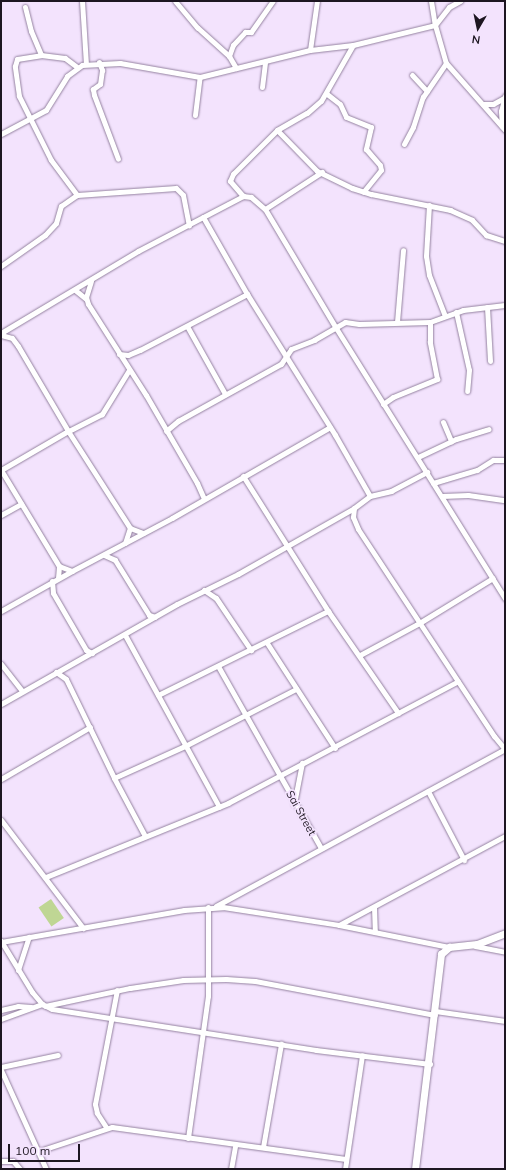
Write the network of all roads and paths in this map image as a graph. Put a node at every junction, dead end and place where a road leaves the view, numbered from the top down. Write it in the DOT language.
graph roads {
  1 [pos="82,1"];
  2 [pos="175,1"];
  3 [pos="275,1"];
  4 [pos="318,1"];
  5 [pos="431,1"];
  6 [pos="460,1"];
  7 [pos="25,7"];
  8 [pos="435,25"];
  9 [pos="353,45"];
  10 [pos="310,50"];
  11 [pos="42,55"];
  12 [pos="229,56"];
  13 [pos="99,62"];
  14 [pos="265,62"];
  15 [pos="446,63"];
  16 [pos="86,64"];
  17 [pos="77,67"];
  18 [pos="236,68"];
  19 [pos="412,75"];
  20 [pos="200,77"];
  21 [pos="262,87"];
  22 [pos="427,90"];
  23 [pos="327,94"];
  24 [pos="505,97"];
  25 [pos="483,104"];
  26 [pos="195,115"];
  27 [pos="32,119"];
  28 [pos="504,128"];
  29 [pos="277,130"];
  30 [pos="1,134"];
  31 [pos="404,144"];
  32 [pos="118,159"];
  33 [pos="322,172"];
  34 [pos="363,192"];
  35 [pos="77,195"];
  36 [pos="243,196"];
  37 [pos="429,205"];
  38 [pos="266,209"];
  39 [pos="203,217"];
  40 [pos="189,225"];
  41 [pos="505,241"];
  42 [pos="403,250"];
  43 [pos="1,266"];
  44 [pos="91,281"];
  45 [pos="75,290"];
  46 [pos="247,294"];
  47 [pos="86,299"];
  48 [pos="505,305"];
  49 [pos="487,307"];
  50 [pos="456,312"];
  51 [pos="445,316"];
  52 [pos="397,322"];
  53 [pos="430,322"];
  54 [pos="186,326"];
  55 [pos="336,328"];
  56 [pos="1,334"];
  57 [pos="119,354"];
  58 [pos="286,356"];
  59 [pos="490,361"];
  60 [pos="129,370"];
  61 [pos="467,391"];
  62 [pos="225,394"];
  63 [pos="383,404"];
  64 [pos="443,422"];
  65 [pos="330,427"];
  66 [pos="488,428"];
  67 [pos="68,431"];
  68 [pos="166,431"];
  69 [pos="452,441"];
  70 [pos="418,457"];
  71 [pos="505,460"];
  72 [pos="1,470"];
  73 [pos="427,472"];
  74 [pos="243,476"];
  75 [pos="433,483"];
  76 [pos="370,496"];
  77 [pos="442,496"];
  78 [pos="204,499"];
  79 [pos="505,500"];
  80 [pos="21,504"];
  81 [pos="354,508"];
  82 [pos="1,515"];
  83 [pos="130,528"];
  84 [pos="143,533"];
  85 [pos="125,543"];
  86 [pos="287,544"];
  87 [pos="116,548"];
  88 [pos="104,555"];
  89 [pos="115,560"];
  90 [pos="59,566"];
  91 [pos="72,571"];
  92 [pos="493,578"];
  93 [pos="55,580"];
  94 [pos="204,590"];
  95 [pos="505,598"];
  96 [pos="1,611"];
  97 [pos="328,611"];
  98 [pos="154,617"];
  99 [pos="421,622"];
  100 [pos="125,635"];
  101 [pos="267,643"];
  102 [pos="251,650"];
  103 [pos="92,653"];
  104 [pos="360,655"];
  105 [pos="1,664"];
  106 [pos="69,665"];
  107 [pos="218,666"];
  108 [pos="56,672"];
  109 [pos="66,679"];
  110 [pos="458,681"];
  111 [pos="296,688"];
  112 [pos="22,691"];
  113 [pos="158,695"];
  114 [pos="1,704"];
  115 [pos="398,713"];
  116 [pos="246,715"];
  117 [pos="90,727"];
  118 [pos="185,746"];
  119 [pos="335,748"];
  120 [pos="505,749"];
  121 [pos="302,763"];
  122 [pos="282,776"];
  123 [pos="114,778"];
  124 [pos="1,779"];
  125 [pos="428,792"];
  126 [pos="294,804"];
  127 [pos="219,807"];
  128 [pos="1,820"];
  129 [pos="145,836"];
  130 [pos="505,836"];
  131 [pos="321,848"];
  132 [pos="464,860"];
  133 [pos="46,877"];
  134 [pos="211,907"];
  135 [pos="374,907"];
  136 [pos="339,925"];
  137 [pos="83,928"];
  138 [pos="375,932"];
  139 [pos="505,933"];
  140 [pos="29,937"];
  141 [pos="1,942"];
  142 [pos="472,945"];
  143 [pos="448,947"];
  144 [pos="505,952"];
  145 [pos="18,970"];
  146 [pos="209,979"];
  147 [pos="117,990"];
  148 [pos="43,1005"];
  149 [pos="33,1008"];
  150 [pos="1,1010"];
  151 [pos="435,1013"];
  152 [pos="111,1018"];
  153 [pos="1,1019"];
  154 [pos="505,1022"];
  155 [pos="204,1033"];
  156 [pos="281,1044"];
  157 [pos="362,1055"];
  158 [pos="58,1056"];
  159 [pos="430,1064"];
  160 [pos="1,1067"];
  161 [pos="1,1070"];
  162 [pos="106,1128"];
  163 [pos="188,1138"];
  164 [pos="235,1146"];
  165 [pos="263,1147"];
  166 [pos="39,1151"];
  167 [pos="346,1159"];
  168 [pos="1,1162"];
  169 [pos="20,1169"];
  170 [pos="46,1169"];
  171 [pos="231,1169"];
  172 [pos="345,1169"];
  173 [pos="415,1169"];
  1 -- 16 [label="street"];
  2 -- 12 [label="street"];
  3 -- 12 [label="street"];
  4 -- 10 [label="street"];
  5 -- 8 [label="street"];
  6 -- 8 [label="street"];
  7 -- 11 [label="street"];
  8 -- 9 [label="street"];
  8 -- 15 [label="street"];
  9 -- 10 [label="street"];
  9 -- 23 [label="street"];
  10 -- 14 [label="street"];
  11 -- 17 [label="street"];
  11 -- 27 [label="street"];
  12 -- 18 [label="street"];
  13 -- 16 [label="street"];
  13 -- 20 [label="street"];
  13 -- 32 [label="street"];
  14 -- 18 [label="street"];
  14 -- 21 [label="street"];
  15 -- 22 [label="street"];
  15 -- 25 [label="street"];
  16 -- 17 [label="street"];
  17 -- 27 [label="street"];
  18 -- 20 [label="street"];
  19 -- 22 [label="street"];
  20 -- 26 [label="street"];
  22 -- 31 [label="street"];
  23 -- 29 [label="street"];
  23 -- 34 [label="street"];
  24 -- 25 [label="street"];
  24 -- 28 [label="street"];
  25 -- 28 [label="street"];
  27 -- 30 [label="street"];
  27 -- 35 [label="street"];
  29 -- 33 [label="street"];
  29 -- 36 [label="street"];
  33 -- 34 [label="street"];
  33 -- 38 [label="street"];
  34 -- 37 [label="street"];
  35 -- 40 [label="street"];
  35 -- 43 [label="street"];
  36 -- 38 [label="street"];
  36 -- 39 [label="street"];
  37 -- 41 [label="street"];
  37 -- 51 [label="street"];
  38 -- 55 [label="street"];
  39 -- 40 [label="street"];
  39 -- 46 [label="street"];
  40 -- 44 [label="street"];
  42 -- 52 [label="street"];
  44 -- 45 [label="street"];
  44 -- 47 [label="street"];
  45 -- 47 [label="street"];
  45 -- 56 [label="street"];
  46 -- 54 [label="street"];
  46 -- 58 [label="street"];
  47 -- 57 [label="street"];
  48 -- 49 [label="street"];
  49 -- 50 [label="street"];
  49 -- 59 [label="street"];
  50 -- 51 [label="street"];
  50 -- 61 [label="street"];
  51 -- 53 [label="street"];
  52 -- 53 [label="street"];
  52 -- 55 [label="street"];
  53 -- 63 [label="street"];
  54 -- 57 [label="street"];
  54 -- 62 [label="street"];
  55 -- 58 [label="street"];
  55 -- 63 [label="street"];
  56 -- 67 [label="street"];
  57 -- 60 [label="street"];
  58 -- 62 [label="street"];
  58 -- 65 [label="street"];
  60 -- 67 [label="street"];
  60 -- 68 [label="street"];
  62 -- 68 [label="street"];
  63 -- 70 [label="street"];
  64 -- 69 [label="street"];
  65 -- 74 [label="street"];
  65 -- 76 [label="street"];
  66 -- 69 [label="street"];
  67 -- 72 [label="street"];
  67 -- 83 [label="street"];
  68 -- 78 [label="street"];
  69 -- 70 [label="street"];
  70 -- 73 [label="street"];
  71 -- 75 [label="street"];
  72 -- 80 [label="street"];
  73 -- 75 [label="street"];
  73 -- 76 [label="street"];
  74 -- 78 [label="street"];
  74 -- 86 [label="street"];
  75 -- 77 [label="street"];
  76 -- 81 [label="street"];
  77 -- 79 [label="street"];
  77 -- 92 [label="street"];
  78 -- 84 [label="street"];
  80 -- 82 [label="street"];
  80 -- 90 [label="street"];
  81 -- 86 [label="street"];
  81 -- 99 [label="street"];
  83 -- 84 [label="street"];
  83 -- 85 [label="street"];
  84 -- 85 [label="street"];
  85 -- 87 [label="street"];
  86 -- 94 [label="street"];
  86 -- 97 [label="street"];
  87 -- 88 [label="street"];
  87 -- 89 [label="street"];
  88 -- 89 [label="street"];
  88 -- 91 [label="street"];
  89 -- 98 [label="street"];
  90 -- 91 [label="street"];
  90 -- 93 [label="street"];
  91 -- 93 [label="street"];
  92 -- 95 [label="street"];
  92 -- 99 [label="street"];
  93 -- 96 [label="street"];
  93 -- 103 [label="street"];
  94 -- 98 [label="street"];
  94 -- 102 [label="street"];
  97 -- 101 [label="street"];
  97 -- 104 [label="street"];
  98 -- 100 [label="street"];
  99 -- 104 [label="street"];
  99 -- 110 [label="street"];
  100 -- 103 [label="street"];
  100 -- 113 [label="street"];
  101 -- 102 [label="street"];
  101 -- 111 [label="street"];
  102 -- 107 [label="street"];
  103 -- 106 [label="street"];
  104 -- 115 [label="street"];
  105 -- 112 [label="street"];
  106 -- 108 [label="street"];
  106 -- 109 [label="street"];
  107 -- 113 [label="street"];
  107 -- 116 [label="street, Sai Street"];
  108 -- 109 [label="street"];
  108 -- 112 [label="street"];
  109 -- 117 [label="street"];
  110 -- 115 [label="street"];
  110 -- 120 [label="street"];
  111 -- 116 [label="street"];
  111 -- 119 [label="street"];
  112 -- 114 [label="street"];
  113 -- 118 [label="street"];
  115 -- 119 [label="street"];
  116 -- 118 [label="street"];
  116 -- 122 [label="street, Sai Street"];
  117 -- 123 [label="street"];
  117 -- 124 [label="street"];
  118 -- 123 [label="street"];
  118 -- 127 [label="street"];
  119 -- 121 [label="street"];
  120 -- 125 [label="street"];
  121 -- 122 [label="street"];
  121 -- 126 [label="street"];
  122 -- 126 [label="street, Sai Street"];
  122 -- 127 [label="street"];
  123 -- 129 [label="street"];
  125 -- 131 [label="street"];
  125 -- 132 [label="street"];
  126 -- 131 [label="street, Sai Street"];
  127 -- 129 [label="street"];
  128 -- 133 [label="street"];
  129 -- 133 [label="street"];
  130 -- 132 [label="street"];
  131 -- 134 [label="street"];
  132 -- 135 [label="street"];
  133 -- 137 [label="street"];
  134 -- 136 [label="street"];
  134 -- 137 [label="street"];
  134 -- 146 [label="street"];
  135 -- 136 [label="street"];
  135 -- 138 [label="street"];
  136 -- 138 [label="street"];
  137 -- 140 [label="street"];
  138 -- 143 [label="street"];
  139 -- 142 [label="street"];
  140 -- 141 [label="street"];
  140 -- 145 [label="street"];
  141 -- 145 [label="street"];
  142 -- 143 [label="street"];
  142 -- 144 [label="street"];
  143 -- 151 [label="street"];
  145 -- 148 [label="street"];
  146 -- 147 [label="street"];
  146 -- 151 [label="street"];
  146 -- 155 [label="street"];
  147 -- 148 [label="street"];
  147 -- 152 [label="street"];
  148 -- 149 [label="street"];
  148 -- 152 [label="street"];
  149 -- 150 [label="street"];
  149 -- 153 [label="street"];
  151 -- 154 [label="street"];
  151 -- 159 [label="street"];
  152 -- 155 [label="street"];
  152 -- 162 [label="street"];
  155 -- 156 [label="street"];
  155 -- 163 [label="street"];
  156 -- 157 [label="street"];
  156 -- 165 [label="street"];
  157 -- 159 [label="street"];
  157 -- 167 [label="street"];
  158 -- 160 [label="street"];
  159 -- 173 [label="street"];
  161 -- 166 [label="street"];
  162 -- 163 [label="street"];
  162 -- 166 [label="street"];
  163 -- 164 [label="street"];
  164 -- 165 [label="street"];
  164 -- 171 [label="street"];
  165 -- 167 [label="street"];
  166 -- 170 [label="street"];
  167 -- 172 [label="street"];
  168 -- 169 [label="street"];
}
